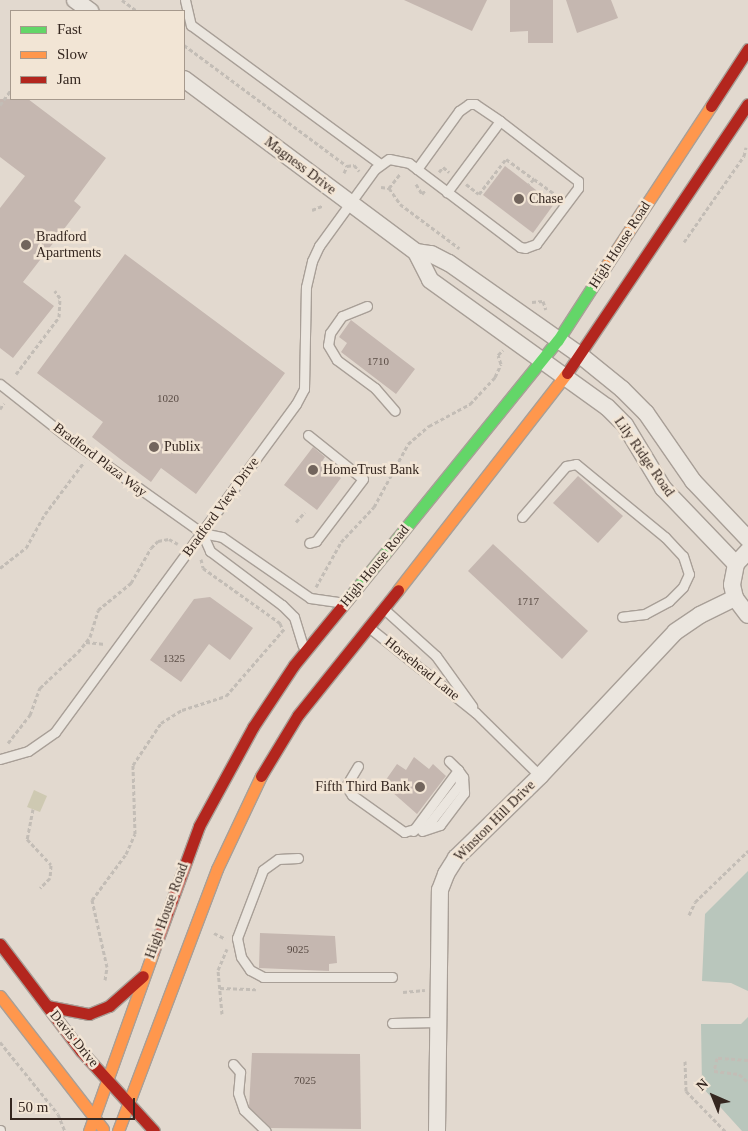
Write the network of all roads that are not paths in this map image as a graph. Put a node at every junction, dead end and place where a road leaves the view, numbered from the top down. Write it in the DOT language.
graph roads {
  1 [pos="75,0"];
  2 [pos="185,0"];
  3 [pos="89,10"];
  4 [pos="748,49"];
  5 [pos="185,80"];
  6 [pos="748,104"];
  7 [pos="500,121"];
  8 [pos="380,164"];
  9 [pos="417,169"];
  10 [pos="447,192"];
  11 [pos="350,205"];
  12 [pos="416,252"];
  13 [pos="367,306"];
  14 [pos="558,340"];
  15 [pos="580,355"];
  16 [pos="542,360"];
  17 [pos="564,377"];
  18 [pos="0,384"];
  19 [pos="395,411"];
  20 [pos="308,435"];
  21 [pos="522,517"];
  22 [pos="202,533"];
  23 [pos="748,539"];
  24 [pos="309,543"];
  25 [pos="748,551"];
  26 [pos="736,564"];
  27 [pos="735,598"];
  28 [pos="346,602"];
  29 [pos="382,607"];
  30 [pos="748,614"];
  31 [pos="622,617"];
  32 [pos="367,626"];
  33 [pos="304,654"];
  34 [pos="476,713"];
  35 [pos="0,759"];
  36 [pos="449,761"];
  37 [pos="358,766"];
  38 [pos="458,770"];
  39 [pos="540,776"];
  40 [pos="415,831"];
  41 [pos="298,858"];
  42 [pos="0,944"];
  43 [pos="144,975"];
  44 [pos="392,977"];
  45 [pos="0,996"];
  46 [pos="47,1006"];
  47 [pos="438,1022"];
  48 [pos="392,1023"];
  49 [pos="233,1064"];
  50 [pos="107,1079"];
  51 [pos="127,1103"];
  52 [pos="94,1118"];
  53 [pos="89,1131"];
  54 [pos="105,1131"];
  55 [pos="118,1131"];
  56 [pos="154,1131"];
  57 [pos="266,1131"];
  58 [pos="437,1131"];
  1 -- 3 [label="street"];
  2 -- 8 [label="lane"];
  4 -- 14 [label="main road, High House Road"];
  5 -- 11 [label="street, Magness Drive"];
  6 -- 15 [label="main road, High House Road"];
  7 -- 9 [label="lane"];
  7 -- 10 [label="lane"];
  7 -- 10 [label="lane"];
  8 -- 9 [label="lane"];
  8 -- 11 [label="lane, Bradford View Drive"];
  9 -- 10 [label="lane"];
  11 -- 12 [label="street, Magness Drive"];
  11 -- 22 [label="lane, Bradford View Drive"];
  12 -- 14 [label="street, Magness Drive"];
  12 -- 16 [label="street, Magness Drive"];
  13 -- 19 [label="lane"];
  14 -- 15 [label="street, Lily Ridge Road"];
  14 -- 16 [label="main road, High House Road"];
  15 -- 17 [label="main road, High House Road"];
  15 -- 23 [label="street, Lily Ridge Road"];
  16 -- 17 [label="street, Lily Ridge Road"];
  16 -- 28 [label="main road, High House Road"];
  17 -- 26 [label="street, Lily Ridge Road"];
  17 -- 29 [label="main road, High House Road"];
  18 -- 22 [label="lane, Bradford Plaza Way"];
  20 -- 24 [label="lane"];
  21 -- 31 [label="lane"];
  22 -- 28 [label="lane, Bradford Plaza Way"];
  22 -- 33 [label="lane, Bradford Plaza Way"];
  22 -- 35 [label="lane, Bradford View Drive"];
  25 -- 26 [label="street"];
  26 -- 27 [label="street"];
  27 -- 30 [label="street"];
  27 -- 39 [label="street, Winston Hill Drive"];
  28 -- 33 [label="main road, High House Road"];
  29 -- 32 [label="main road, High House Road"];
  29 -- 34 [label="lane, Horsehead Lane"];
  32 -- 34 [label="lane, Horsehead Lane"];
  32 -- 51 [label="main road, High House Road"];
  33 -- 43 [label="main road, High House Road"];
  34 -- 39 [label="lane, Horsehead Lane"];
  36 -- 38 [label="lane"];
  37 -- 40 [label="lane"];
  38 -- 40 [label="lane"];
  38 -- 40 [label="lane"];
  39 -- 47 [label="street, Winston Hill Drive"];
  41 -- 44 [label="lane"];
  42 -- 46 [label="main road, Davis Drive"];
  43 -- 46 [label="main road"];
  43 -- 50 [label="main road, High House Road"];
  45 -- 52 [label="main road"];
  46 -- 50 [label="main road, Davis Drive"];
  47 -- 48 [label="lane"];
  47 -- 58 [label="street, Winston Hill Drive"];
  49 -- 57 [label="lane"];
  50 -- 51 [label="main road, Davis Drive"];
  50 -- 52 [label="main road, High House Road"];
  51 -- 55 [label="main road, High House Road"];
  51 -- 56 [label="main road, Davis Drive"];
  52 -- 53 [label="main road, High House Road"];
  52 -- 54 [label="main road"];
}
